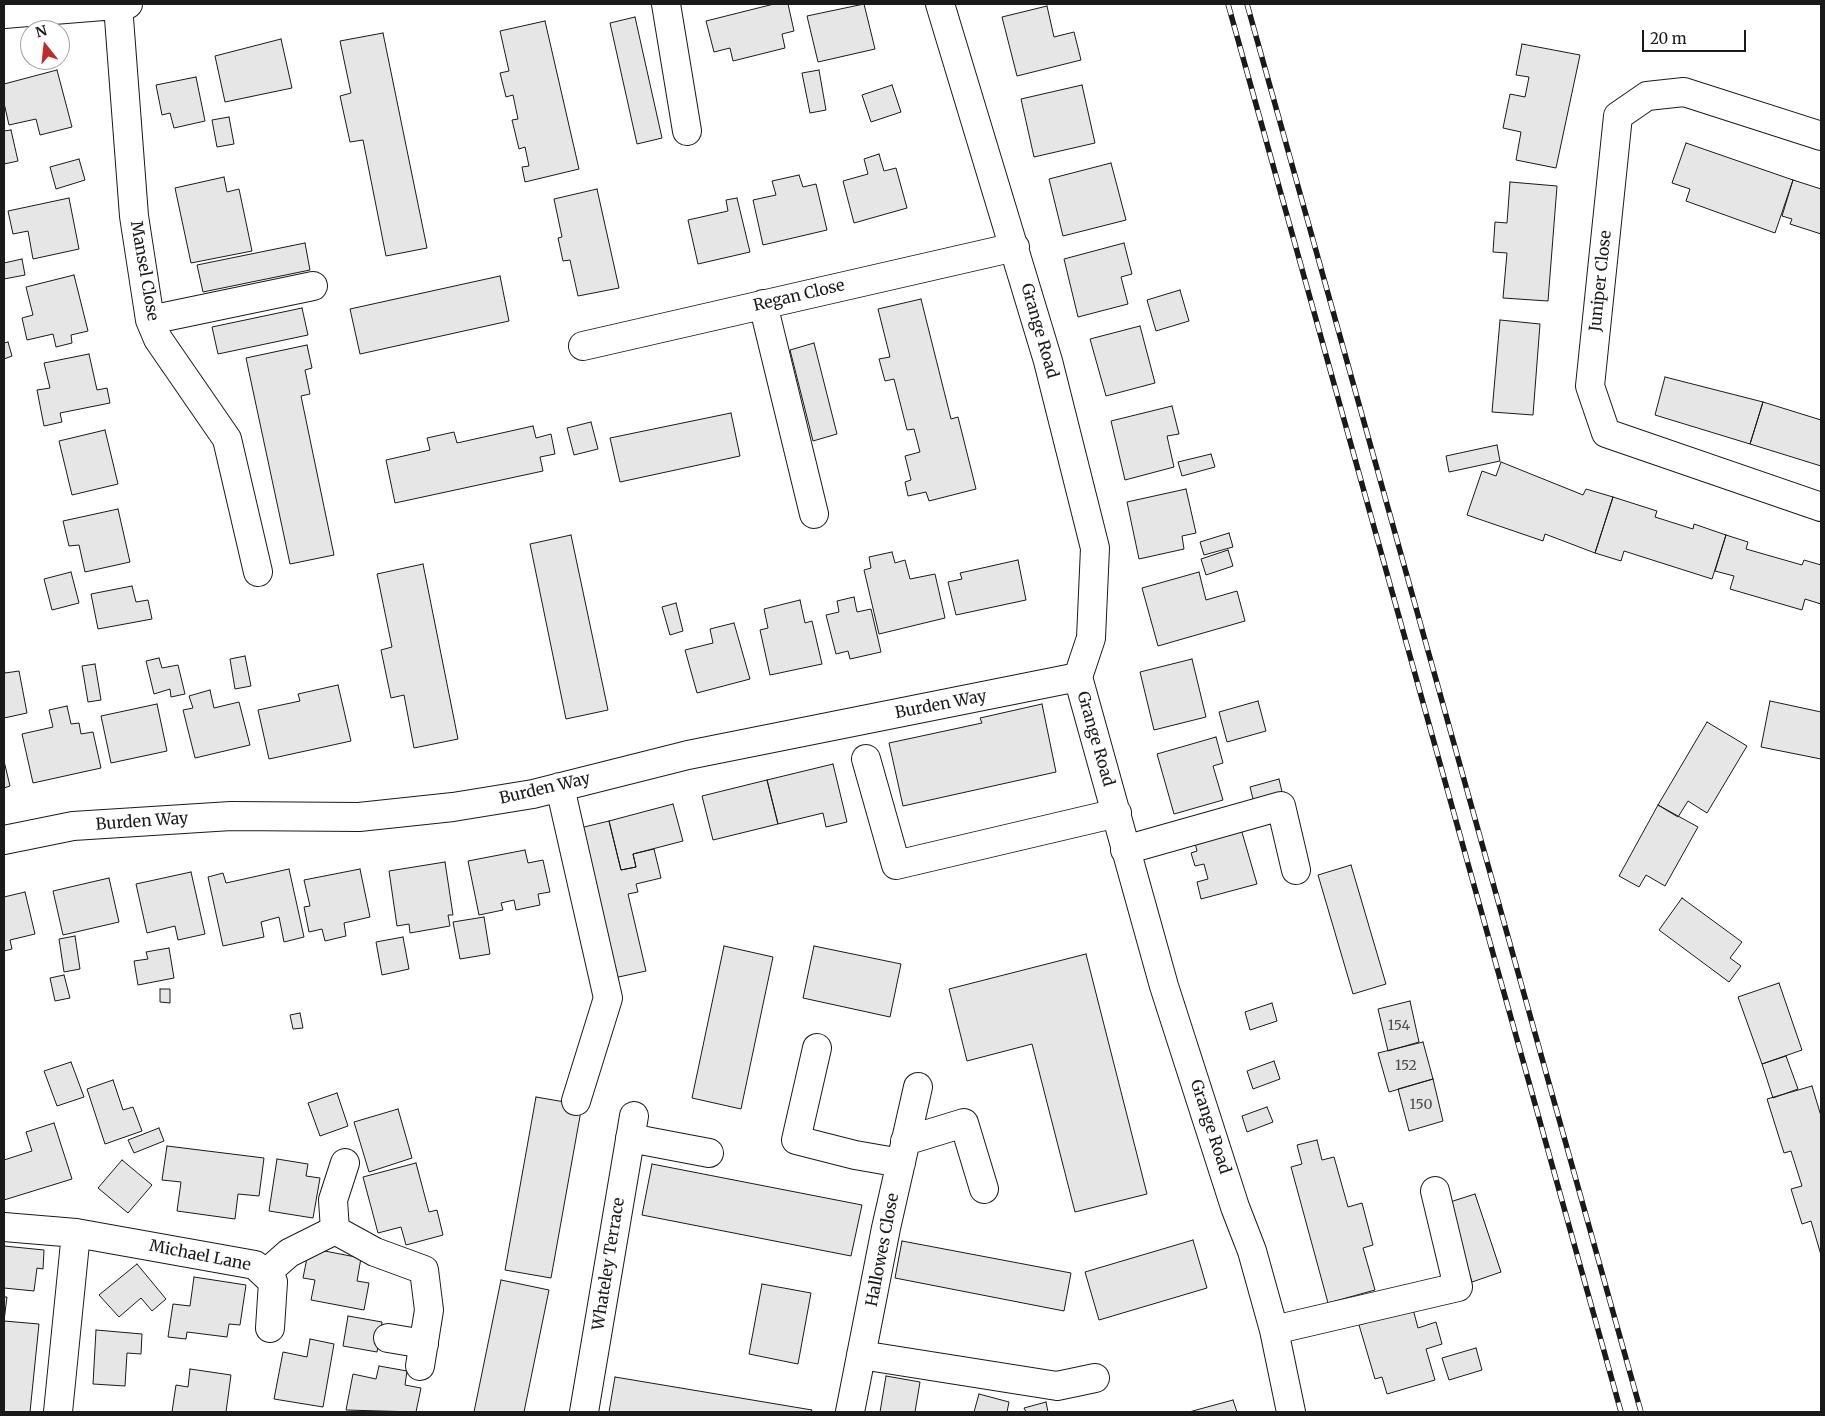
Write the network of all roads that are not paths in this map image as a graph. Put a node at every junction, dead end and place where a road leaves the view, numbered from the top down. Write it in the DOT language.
graph roads {
  1 [pos="123,4"];
  2 [pos="666,4"];
  3 [pos="940,4"];
  4 [pos="4,14"];
  5 [pos="687,131"];
  6 [pos="1821,136"];
  7 [pos="1015,247"];
  8 [pos="313,286"];
  9 [pos="763,304"];
  10 [pos="150,320"];
  11 [pos="583,346"];
  12 [pos="1821,507"];
  13 [pos="814,514"];
  14 [pos="258,572"];
  15 [pos="1078,677"];
  16 [pos="866,759"];
  17 [pos="560,787"];
  18 [pos="1117,813"];
  19 [pos="4,840"];
  20 [pos="1125,850"];
  21 [pos="1296,870"];
  22 [pos="817,1048"];
  23 [pos="918,1087"];
  24 [pos="576,1101"];
  25 [pos="903,1152"];
  26 [pos="709,1153"];
  27 [pos="345,1163"];
  28 [pos="984,1188"];
  29 [pos="1435,1191"];
  30 [pos="4,1227"];
  31 [pos="335,1230"];
  32 [pos="76,1233"];
  33 [pos="265,1274"];
  34 [pos="270,1328"];
  35 [pos="1274,1330"];
  36 [pos="388,1338"];
  37 [pos="861,1354"];
  38 [pos="1095,1378"];
  39 [pos="58,1412"];
  40 [pos="584,1412"];
  41 [pos="850,1412"];
  42 [pos="1291,1412"];
  1 -- 4 [label="street"];
  1 -- 10 [label="street, Mansel Close"];
  2 -- 5 [label="street"];
  3 -- 7 [label="street, Grange Road"];
  6 -- 12 [label="street, Juniper Close"];
  7 -- 9 [label="street, Regan Close"];
  7 -- 15 [label="street, Grange Road"];
  8 -- 10 [label="street"];
  9 -- 11 [label="street, Regan Close"];
  9 -- 13 [label="street"];
  10 -- 14 [label="street, Mansel Close"];
  15 -- 17 [label="street, Burden Way"];
  15 -- 18 [label="street, Grange Road"];
  16 -- 18 [label="street"];
  17 -- 19 [label="street, Burden Way"];
  17 -- 24 [label="street"];
  18 -- 20 [label="street, Grange Road"];
  20 -- 21 [label="street"];
  20 -- 35 [label="street, Grange Road"];
  22 -- 25 [label="street"];
  23 -- 25 [label="street, Hallowes Close"];
  25 -- 28 [label="street"];
  25 -- 37 [label="street, Hallowes Close"];
  26 -- 40 [label="street, Whateley Terrace"];
  27 -- 31 [label="street"];
  29 -- 35 [label="street"];
  30 -- 32 [label="street, Michael Lane"];
  31 -- 33 [label="street"];
  31 -- 36 [label="street"];
  32 -- 33 [label="street, Michael Lane"];
  32 -- 39 [label="street"];
  33 -- 34 [label="street, Michael Lane"];
  35 -- 42 [label="street, Grange Road"];
  37 -- 38 [label="street"];
  37 -- 41 [label="street, Hallowes Close"];
}
